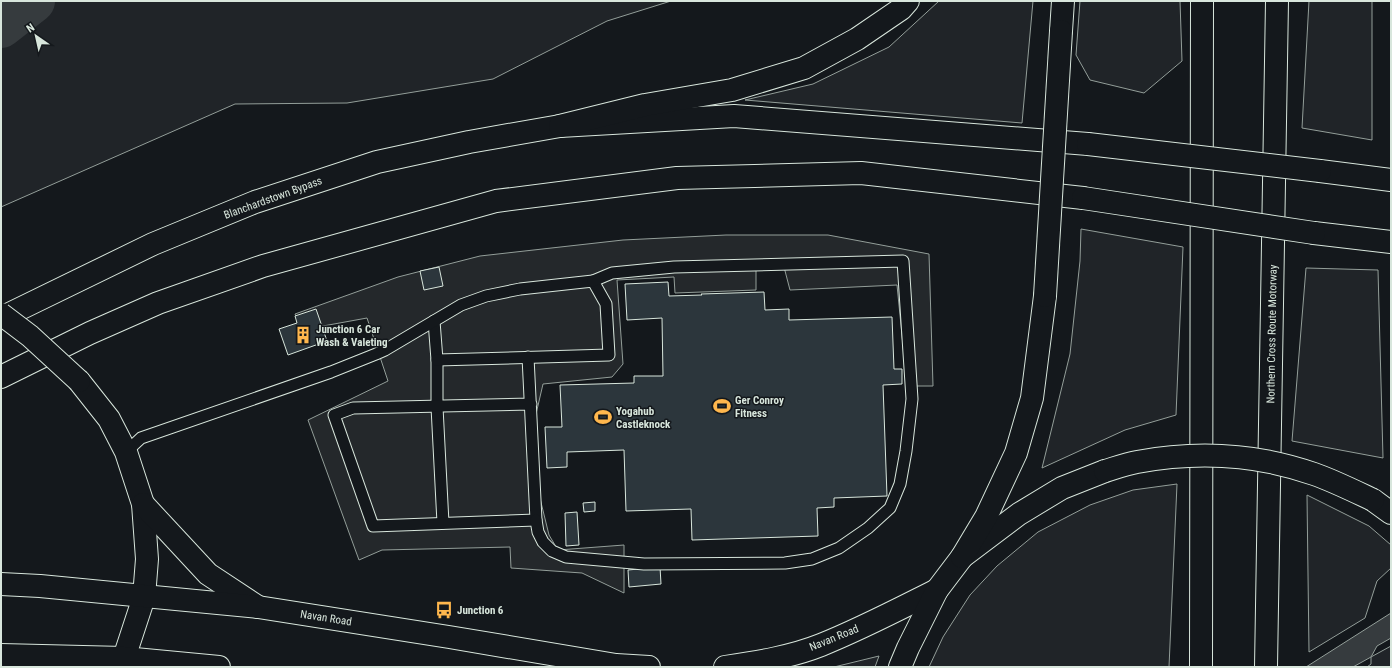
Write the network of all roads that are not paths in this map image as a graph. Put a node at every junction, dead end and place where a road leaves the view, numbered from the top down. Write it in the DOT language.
graph roads {
  1 [pos="908,1"];
  2 [pos="1063,1"];
  3 [pos="1202,1"];
  4 [pos="1278,1"];
  5 [pos="560,126"];
  6 [pos="1391,180"];
  7 [pos="1321,234"];
  8 [pos="1391,242"];
  9 [pos="1391,256"];
  10 [pos="593,282"];
  11 [pos="1,314"];
  12 [pos="1,318"];
  13 [pos="434,321"];
  14 [pos="528,357"];
  15 [pos="437,360"];
  16 [pos="1,377"];
  17 [pos="531,404"];
  18 [pos="437,407"];
  19 [pos="126,452"];
  20 [pos="143,504"];
  21 [pos="1391,513"];
  22 [pos="536,520"];
  23 [pos="443,523"];
  24 [pos="962,557"];
  25 [pos="1,584"];
  26 [pos="937,590"];
  27 [pos="144,597"];
  28 [pos="258,607"];
  29 [pos="1,655"];
  30 [pos="124,658"];
  31 [pos="219,667"];
  32 [pos="649,667"];
  33 [pos="726,667"];
  34 [pos="900,667"];
  35 [pos="1201,667"];
  36 [pos="1266,667"];
  1 -- 5 [label="main road"];
  2 -- 24 [label="main road, bridge"];
  3 -- 35 [label="main road"];
  4 -- 36 [label="main road, Northern Cross Route Motorway"];
  5 -- 6 [label="main road, bridge"];
  5 -- 12 [label="main road, Blanchardstown Bypass"];
  7 -- 8 [label="main road"];
  7 -- 9 [label="main road"];
  7 -- 16 [label="main road, bridge"];
  10 -- 13 [label="lane"];
  10 -- 14 [label="lane"];
  10 -- 22 [label="lane"];
  11 -- 19 [label="main road, bridge"];
  13 -- 15 [label="lane"];
  13 -- 19 [label="lane"];
  14 -- 15 [label="lane"];
  14 -- 17 [label="lane"];
  15 -- 18 [label="lane"];
  17 -- 18 [label="lane"];
  17 -- 22 [label="lane"];
  18 -- 23 [label="lane"];
  18 -- 23 [label="lane"];
  19 -- 20 [label="main road"];
  20 -- 27 [label="main road"];
  20 -- 28 [label="main road"];
  21 -- 24 [label="main road, bridge"];
  22 -- 23 [label="lane"];
  24 -- 26 [label="main road"];
  25 -- 27 [label="main road, Navan Road"];
  26 -- 33 [label="main road, Navan Road"];
  26 -- 34 [label="main road"];
  27 -- 28 [label="main road, Navan Road"];
  27 -- 30 [label="main road"];
  28 -- 32 [label="main road, Navan Road"];
  29 -- 30 [label="main road"];
  30 -- 31 [label="main road"];
}
